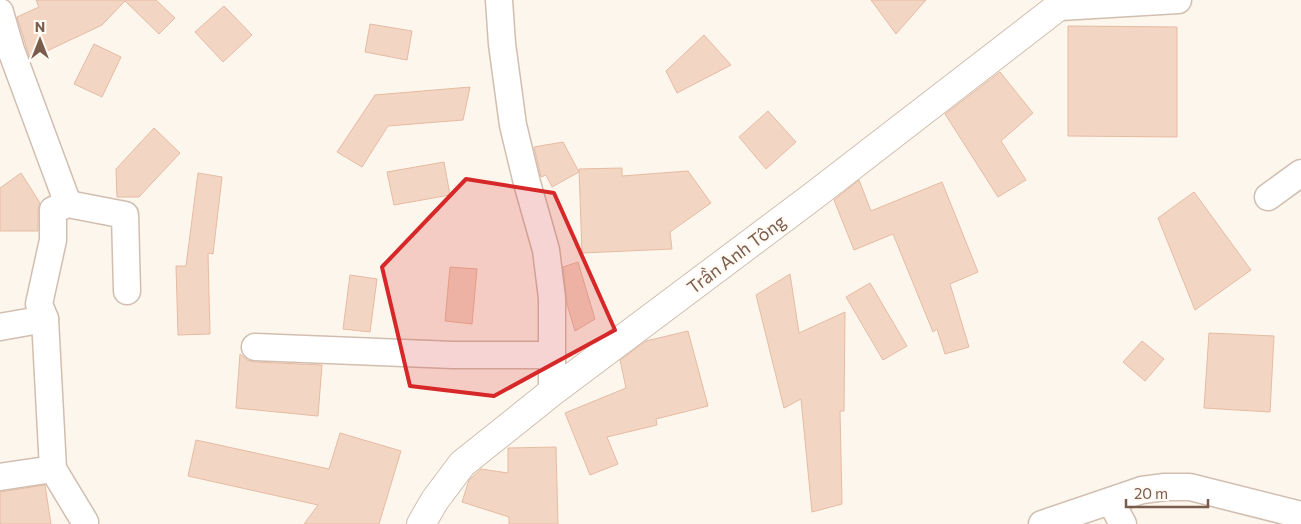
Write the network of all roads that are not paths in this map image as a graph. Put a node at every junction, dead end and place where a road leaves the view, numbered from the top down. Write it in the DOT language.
graph roads {
  1 [pos="499,0"];
  2 [pos="1178,0"];
  3 [pos="1064,3"];
  4 [pos="0,12"];
  5 [pos="1301,173"];
  6 [pos="1268,197"];
  7 [pos="68,204"];
  8 [pos="127,291"];
  9 [pos="46,319"];
  10 [pos="0,327"];
  11 [pos="255,347"];
  12 [pos="552,355"];
  13 [pos="552,392"];
  14 [pos="53,469"];
  15 [pos="0,478"];
  16 [pos="1117,513"];
  17 [pos="1301,515"];
  18 [pos="87,523"];
  19 [pos="421,524"];
  20 [pos="1042,524"];
  1 -- 12 [label="street"];
  2 -- 3 [label="street"];
  3 -- 13 [label="street, Trần Anh Tông"];
  4 -- 7 [label="street"];
  5 -- 6 [label="street"];
  7 -- 8 [label="street"];
  7 -- 9 [label="street"];
  9 -- 10 [label="street"];
  9 -- 14 [label="street"];
  11 -- 12 [label="street"];
  12 -- 13 [label="street"];
  13 -- 19 [label="street, Trần Anh Tông"];
  14 -- 15 [label="street"];
  14 -- 18 [label="street"];
  16 -- 17 [label="street"];
  16 -- 20 [label="street"];
}
